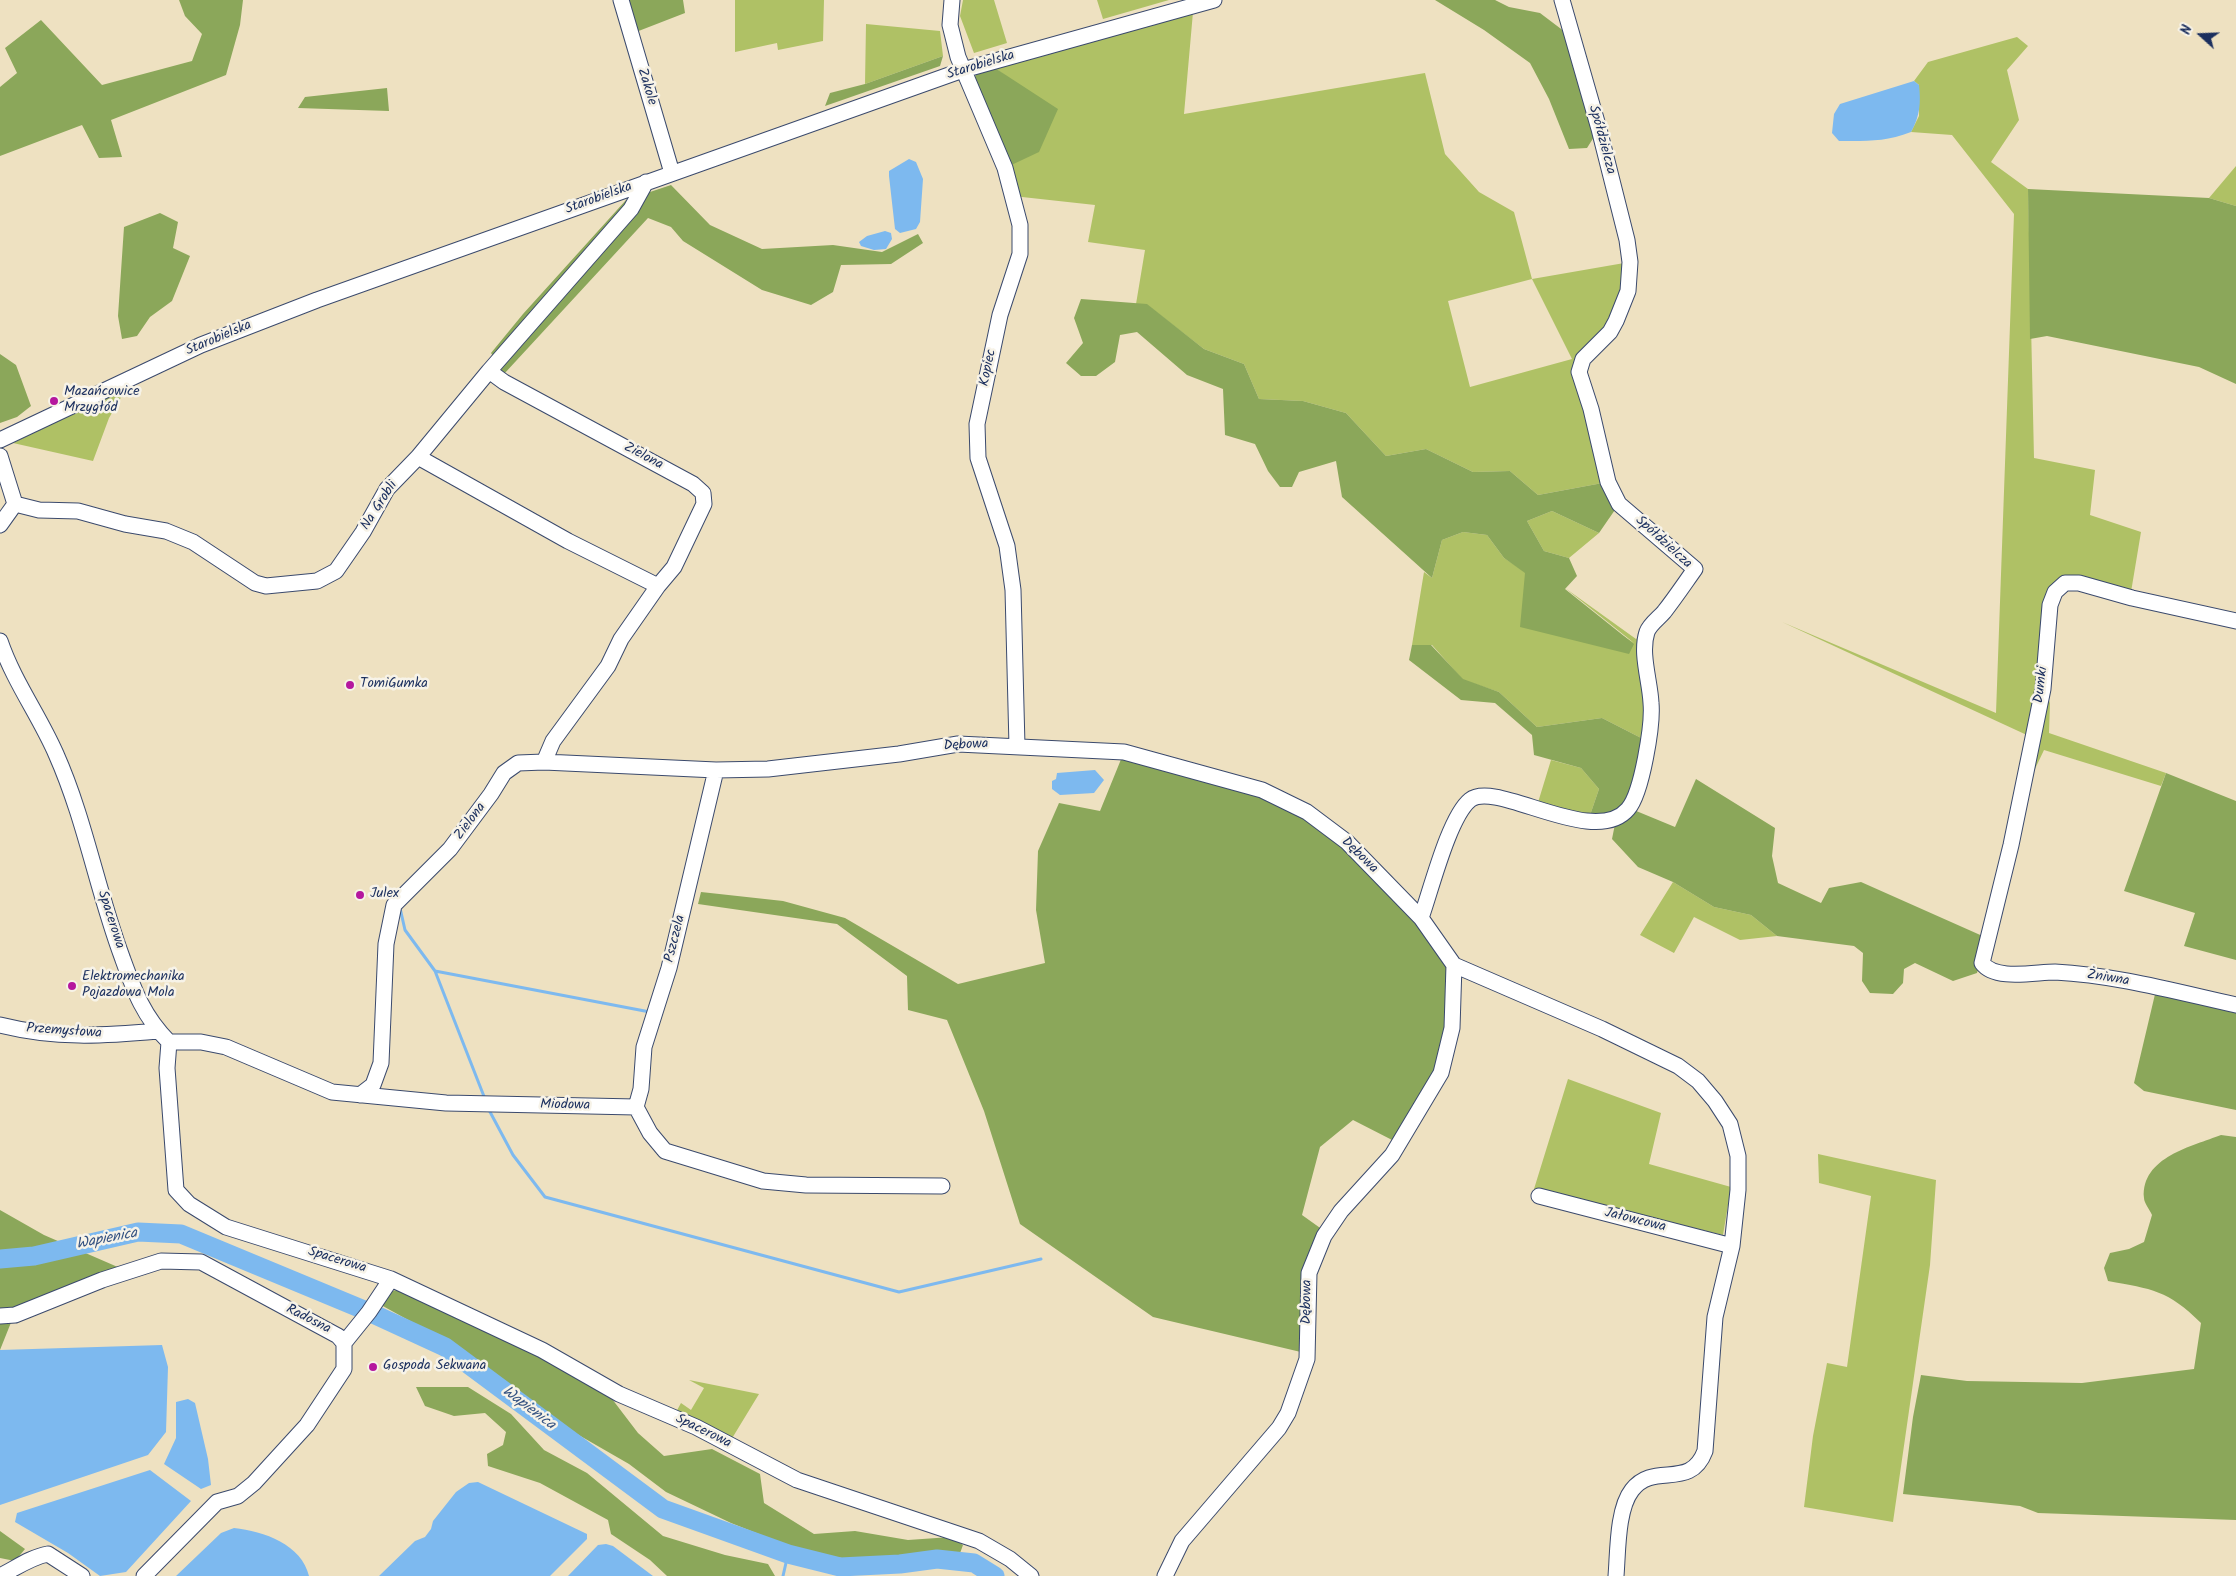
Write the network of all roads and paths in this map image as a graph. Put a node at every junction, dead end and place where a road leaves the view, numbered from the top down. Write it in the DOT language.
graph roads {
  1 [pos="621,0"];
  2 [pos="952,0"];
  3 [pos="1214,0"];
  4 [pos="1562,0"];
  5 [pos="964,70"];
  6 [pos="672,173"];
  7 [pos="646,182"];
  8 [pos="489,370"];
  9 [pos="0,440"];
  10 [pos="0,456"];
  11 [pos="418,457"];
  12 [pos="16,504"];
  13 [pos="0,525"];
  14 [pos="658,586"];
  15 [pos="2236,621"];
  16 [pos="0,641"];
  17 [pos="1017,746"];
  18 [pos="544,762"];
  19 [pos="716,770"];
  20 [pos="1421,918"];
  21 [pos="1982,963"];
  22 [pos="1454,965"];
  23 [pos="2236,1005"];
  24 [pos="0,1025"];
  25 [pos="158,1031"];
  26 [pos="170,1042"];
  27 [pos="360,1095"];
  28 [pos="636,1107"];
  29 [pos="942,1186"];
  30 [pos="1539,1196"];
  31 [pos="1732,1246"];
  32 [pos="392,1278"];
  33 [pos="0,1316"];
  34 [pos="344,1343"];
  35 [pos="0,1576"];
  36 [pos="82,1576"];
  37 [pos="144,1576"];
  38 [pos="1031,1576"];
  39 [pos="1165,1576"];
  40 [pos="1616,1576"];
  1 -- 6 [label="street, Zakole"];
  2 -- 5 [label="street, Kopiec"];
  3 -- 5 [label="street, Starobielska"];
  4 -- 20 [label="street, Spółdzielcza"];
  5 -- 6 [label="street, Starobielska"];
  5 -- 17 [label="street, Kopiec"];
  6 -- 7 [label="street, Starobielska"];
  7 -- 8 [label="street, Na Grobli"];
  7 -- 9 [label="street, Starobielska"];
  8 -- 11 [label="street, Na Grobli"];
  8 -- 14 [label="street, Zielona"];
  10 -- 12 [label="street"];
  11 -- 12 [label="street, Na Grobli"];
  11 -- 14 [label="street"];
  12 -- 13 [label="street"];
  14 -- 18 [label="street, Zielona"];
  15 -- 21 [label="street, Dumki"];
  16 -- 25 [label="street, Spacerowa"];
  17 -- 19 [label="street, Dębowa"];
  17 -- 20 [label="street, Dębowa"];
  18 -- 19 [label="street, Dębowa"];
  18 -- 27 [label="street, Zielona"];
  19 -- 28 [label="street, Pszczela"];
  20 -- 22 [label="street, Dębowa"];
  21 -- 23 [label="street, Żniwna"];
  22 -- 31 [label="street"];
  22 -- 39 [label="street, Dębowa"];
  24 -- 25 [label="street, Przemysłowa"];
  25 -- 26 [label="street, Spacerowa"];
  26 -- 27 [label="street, Miodowa"];
  26 -- 32 [label="street, Spacerowa"];
  27 -- 28 [label="street, Miodowa"];
  28 -- 29 [label="street"];
  30 -- 31 [label="street, Jałowcowa"];
  31 -- 40 [label="street"];
  32 -- 34 [label="street"];
  32 -- 38 [label="street, Spacerowa"];
  33 -- 34 [label="street, Radosna"];
  34 -- 37 [label="street, Radosna"];
  35 -- 36 [label="street"];
}
